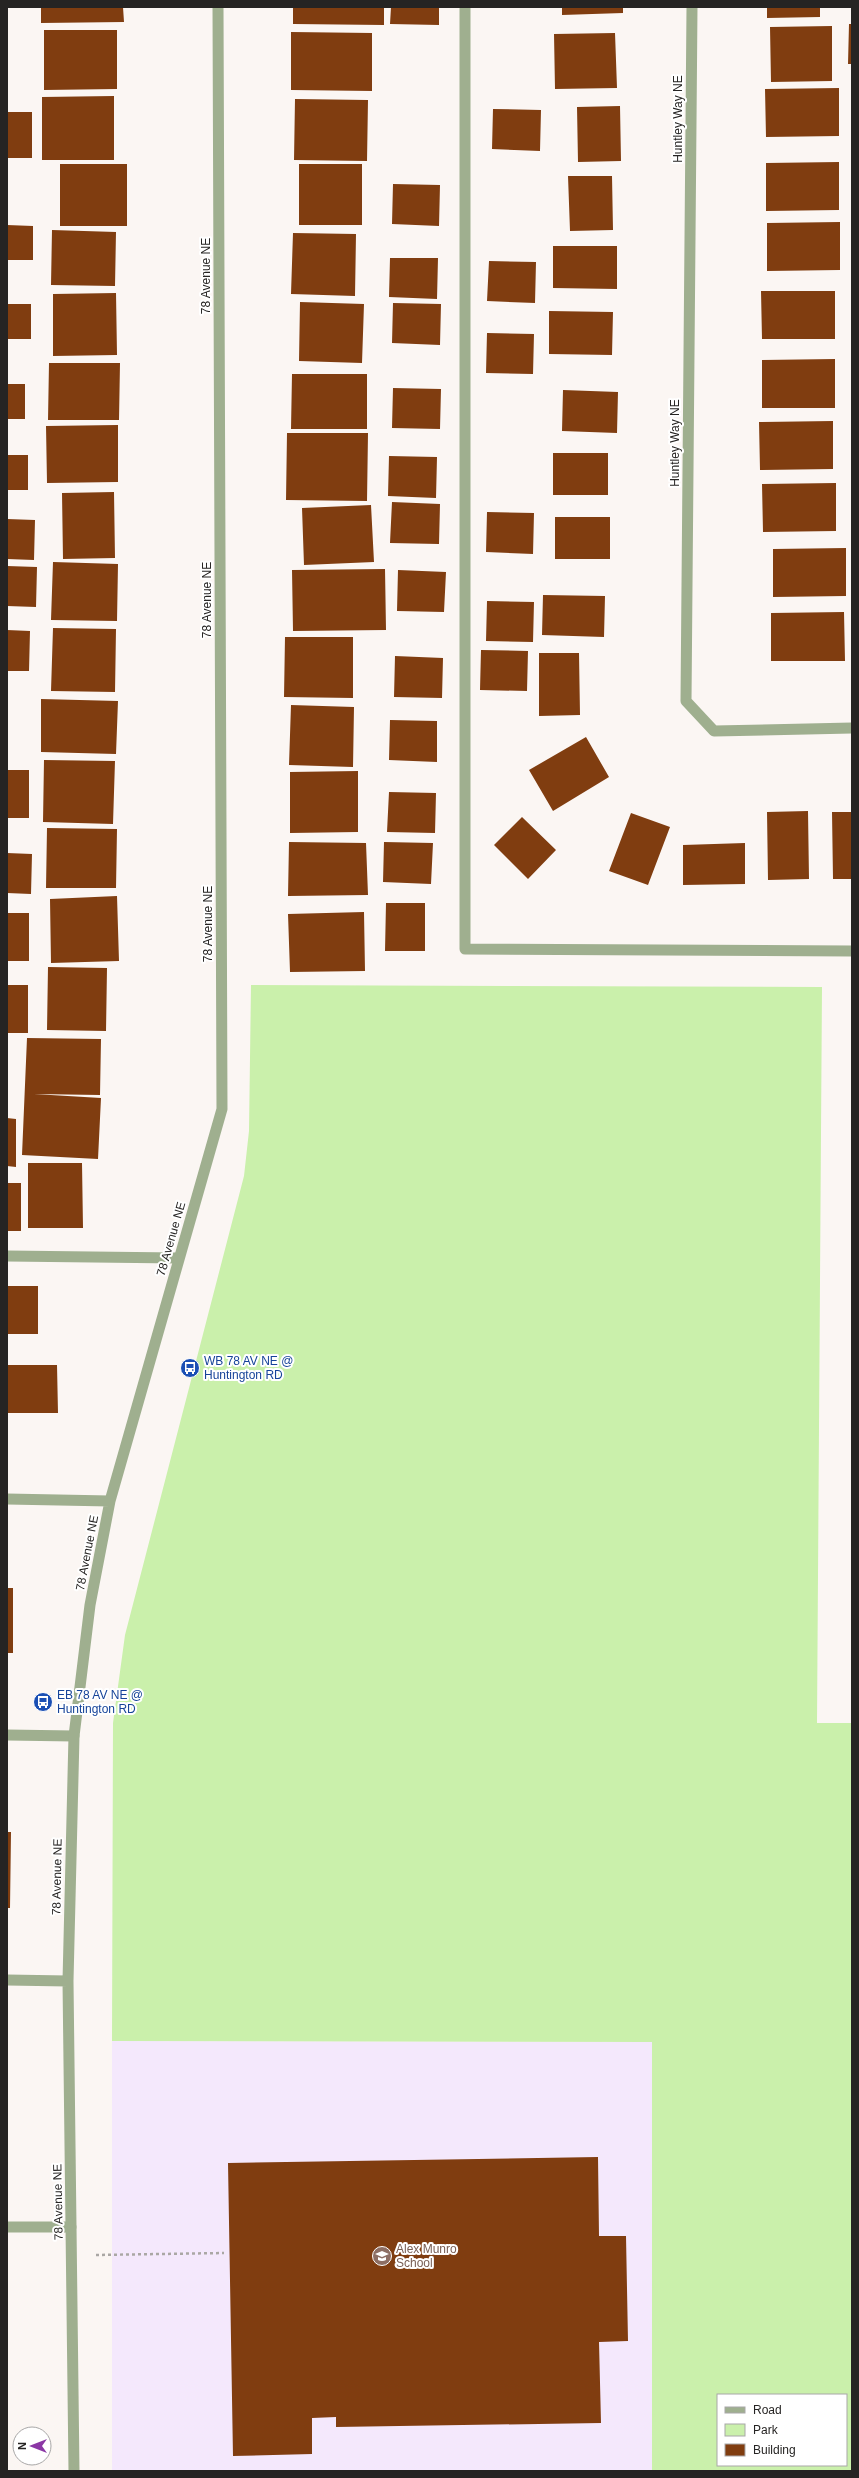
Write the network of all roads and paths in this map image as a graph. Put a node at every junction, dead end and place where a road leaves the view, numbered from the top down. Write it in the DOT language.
graph roads {
  1 [pos="218,7"];
  2 [pos="465,7"];
  3 [pos="692,7"];
  4 [pos="852,728"];
  5 [pos="852,951"];
  6 [pos="7,1256"];
  7 [pos="178,1258"];
  8 [pos="7,1499"];
  9 [pos="110,1501"];
  10 [pos="7,1735"];
  11 [pos="74,1736"];
  12 [pos="7,1980"];
  13 [pos="68,1981"];
  14 [pos="7,2227"];
  15 [pos="71,2227"];
  16 [pos="224,2253"];
  17 [pos="71,2256"];
  18 [pos="74,2471"];
  1 -- 7 [label="street, 78 Avenue NE"];
  2 -- 5 [label="street"];
  3 -- 4 [label="street, Huntley Way NE"];
  6 -- 7 [label="street"];
  7 -- 9 [label="street, 78 Avenue NE"];
  8 -- 9 [label="street"];
  9 -- 11 [label="street, 78 Avenue NE"];
  10 -- 11 [label="street"];
  11 -- 13 [label="street, 78 Avenue NE"];
  12 -- 13 [label="street"];
  13 -- 15 [label="street, 78 Avenue NE"];
  14 -- 15 [label="street"];
  15 -- 17 [label="street, 78 Avenue NE"];
  16 -- 17 [label="path"];
  17 -- 18 [label="street, 78 Avenue NE"];
}
